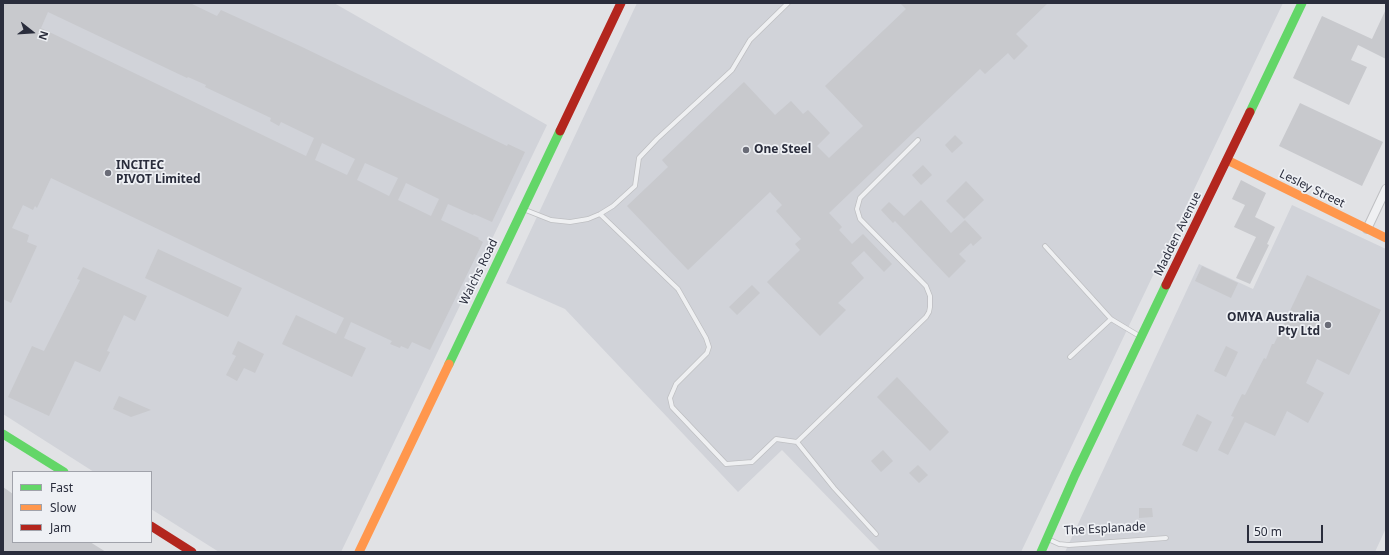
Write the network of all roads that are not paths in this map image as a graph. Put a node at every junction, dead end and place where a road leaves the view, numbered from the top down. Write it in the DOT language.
graph roads {
  1 [pos="621,3"];
  2 [pos="788,3"];
  3 [pos="1302,3"];
  4 [pos="918,140"];
  5 [pos="1227,160"];
  6 [pos="1386,189"];
  7 [pos="523,209"];
  8 [pos="600,214"];
  9 [pos="1367,229"];
  10 [pos="1386,238"];
  11 [pos="1045,246"];
  12 [pos="1110,319"];
  13 [pos="1142,337"];
  14 [pos="1070,357"];
  15 [pos="3,434"];
  16 [pos="797,442"];
  17 [pos="62,471"];
  18 [pos="1075,475"];
  19 [pos="152,527"];
  20 [pos="876,534"];
  21 [pos="1047,538"];
  22 [pos="1166,538"];
  23 [pos="192,552"];
  24 [pos="359,552"];
  25 [pos="1041,552"];
  1 -- 7 [label="street, Walchs Road"];
  2 -- 8 [label="lane"];
  3 -- 5 [label="street, Madden Avenue"];
  4 -- 16 [label="lane"];
  5 -- 9 [label="street, Lesley Street"];
  5 -- 13 [label="street, Madden Avenue"];
  6 -- 9 [label="street"];
  7 -- 8 [label="lane"];
  7 -- 24 [label="street, Walchs Road"];
  8 -- 16 [label="lane"];
  9 -- 10 [label="street, Lesley Street"];
  11 -- 12 [label="lane"];
  12 -- 13 [label="lane"];
  12 -- 14 [label="lane"];
  13 -- 18 [label="street, Madden Avenue"];
  15 -- 17 [label="street"];
  16 -- 20 [label="lane"];
  18 -- 21 [label="street, The Esplanade"];
  19 -- 23 [label="street"];
  21 -- 22 [label="lane, The Esplanade"];
  21 -- 25 [label="street, The Esplanade"];
}
